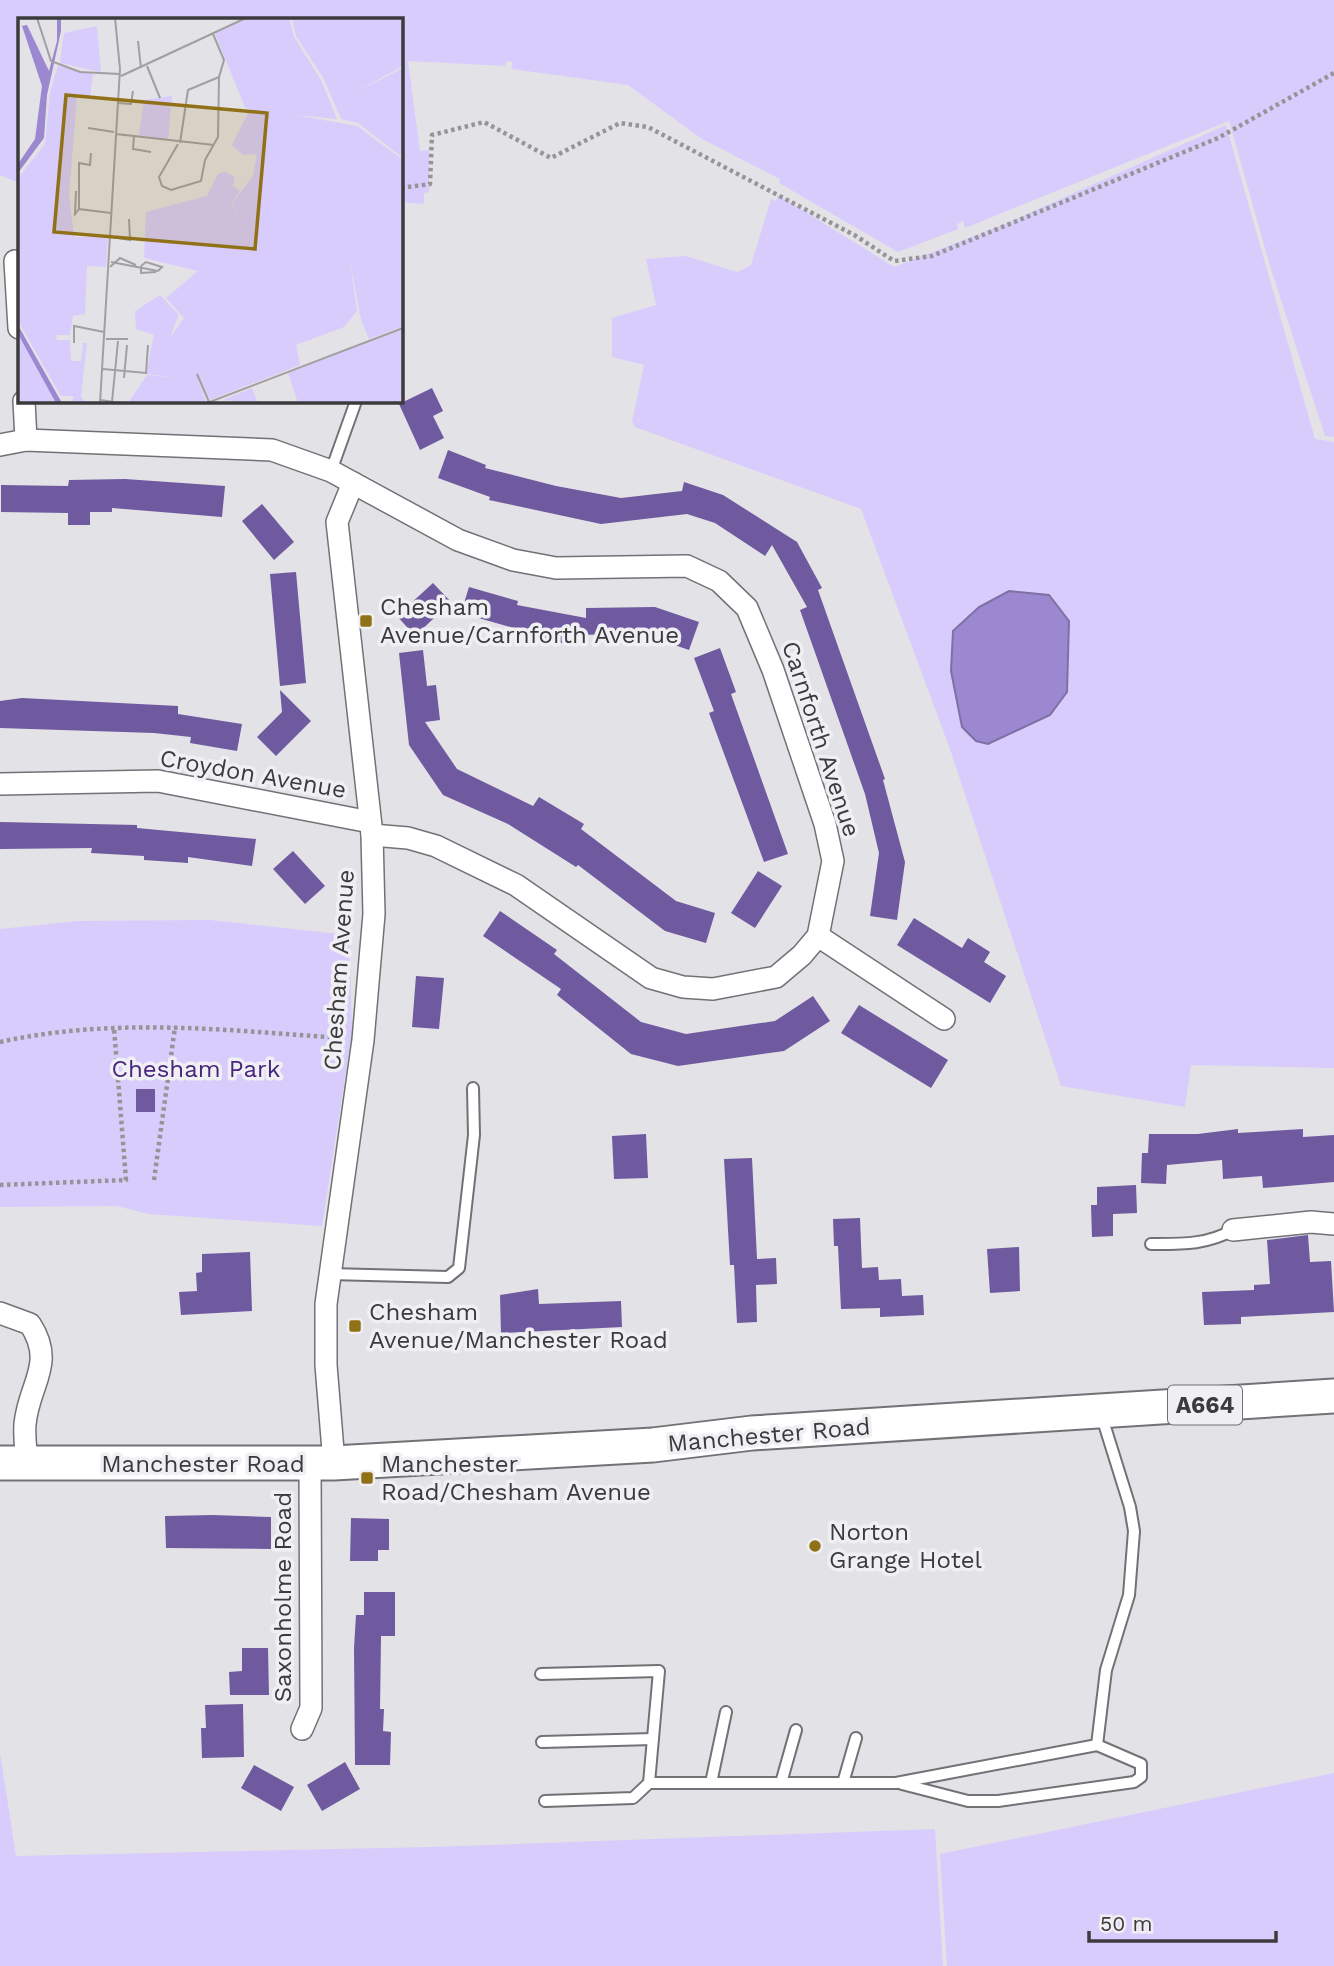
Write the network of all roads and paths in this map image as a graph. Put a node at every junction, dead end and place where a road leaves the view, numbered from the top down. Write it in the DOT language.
graph roads {
  1 [pos="1334,73"];
  2 [pos="402,188"];
  3 [pos="15,261"];
  4 [pos="18,311"];
  5 [pos="24,402"];
  6 [pos="356,402"];
  7 [pos="26,440"];
  8 [pos="0,445"];
  9 [pos="331,471"];
  10 [pos="353,483"];
  11 [pos="0,784"];
  12 [pos="371,828"];
  13 [pos="818,936"];
  14 [pos="944,1020"];
  15 [pos="176,1027"];
  16 [pos="114,1028"];
  17 [pos="363,1040"];
  18 [pos="0,1042"];
  19 [pos="473,1088"];
  20 [pos="155,1180"];
  21 [pos="0,1185"];
  22 [pos="1334,1224"];
  23 [pos="1233,1230"];
  24 [pos="1151,1244"];
  25 [pos="329,1274"];
  26 [pos="0,1313"];
  27 [pos="1334,1396"];
  28 [pos="1088,1412"];
  29 [pos="14,1463"];
  30 [pos="322,1464"];
  31 [pos="541,1674"];
  32 [pos="726,1712"];
  33 [pos="302,1729"];
  34 [pos="796,1730"];
  35 [pos="856,1738"];
  36 [pos="653,1739"];
  37 [pos="542,1742"];
  38 [pos="1097,1745"];
  39 [pos="649,1783"];
  40 [pos="711,1783"];
  41 [pos="781,1783"];
  42 [pos="843,1783"];
  43 [pos="896,1783"];
  44 [pos="545,1801"];
  1 -- 2 [label="path"];
  3 -- 4 [label="street"];
  5 -- 7 [label="street"];
  6 -- 9 [label="lane"];
  7 -- 8 [label="street, Carnforth Avenue"];
  7 -- 9 [label="street, Carnforth Avenue"];
  9 -- 10 [label="street, Carnforth Avenue"];
  10 -- 12 [label="street, Chesham Avenue"];
  10 -- 13 [label="street, Carnforth Avenue"];
  11 -- 12 [label="street, Croydon Avenue"];
  12 -- 13 [label="street"];
  12 -- 17 [label="street, Chesham Avenue"];
  13 -- 14 [label="street"];
  15 -- 16 [label="path"];
  15 -- 17 [label="path"];
  15 -- 20 [label="path"];
  16 -- 18 [label="path"];
  16 -- 21 [label="path"];
  17 -- 25 [label="street, Chesham Avenue"];
  19 -- 25 [label="lane"];
  22 -- 23 [label="street"];
  23 -- 24 [label="lane"];
  25 -- 30 [label="street, Chesham Avenue"];
  26 -- 29 [label="street"];
  27 -- 28 [label="main road, A664"];
  28 -- 30 [label="main road, Manchester Road / A664"];
  28 -- 38 [label="lane"];
  29 -- 30 [label="main road, Manchester Road / A664"];
  30 -- 33 [label="street, Saxonholme Road"];
  31 -- 36 [label="lane"];
  32 -- 40 [label="lane"];
  34 -- 41 [label="lane"];
  35 -- 42 [label="lane"];
  36 -- 37 [label="lane"];
  36 -- 39 [label="lane"];
  38 -- 43 [label="lane"];
  38 -- 43 [label="lane"];
  39 -- 40 [label="lane"];
  39 -- 44 [label="lane"];
  40 -- 41 [label="lane"];
  41 -- 42 [label="lane"];
  42 -- 43 [label="lane"];
}
